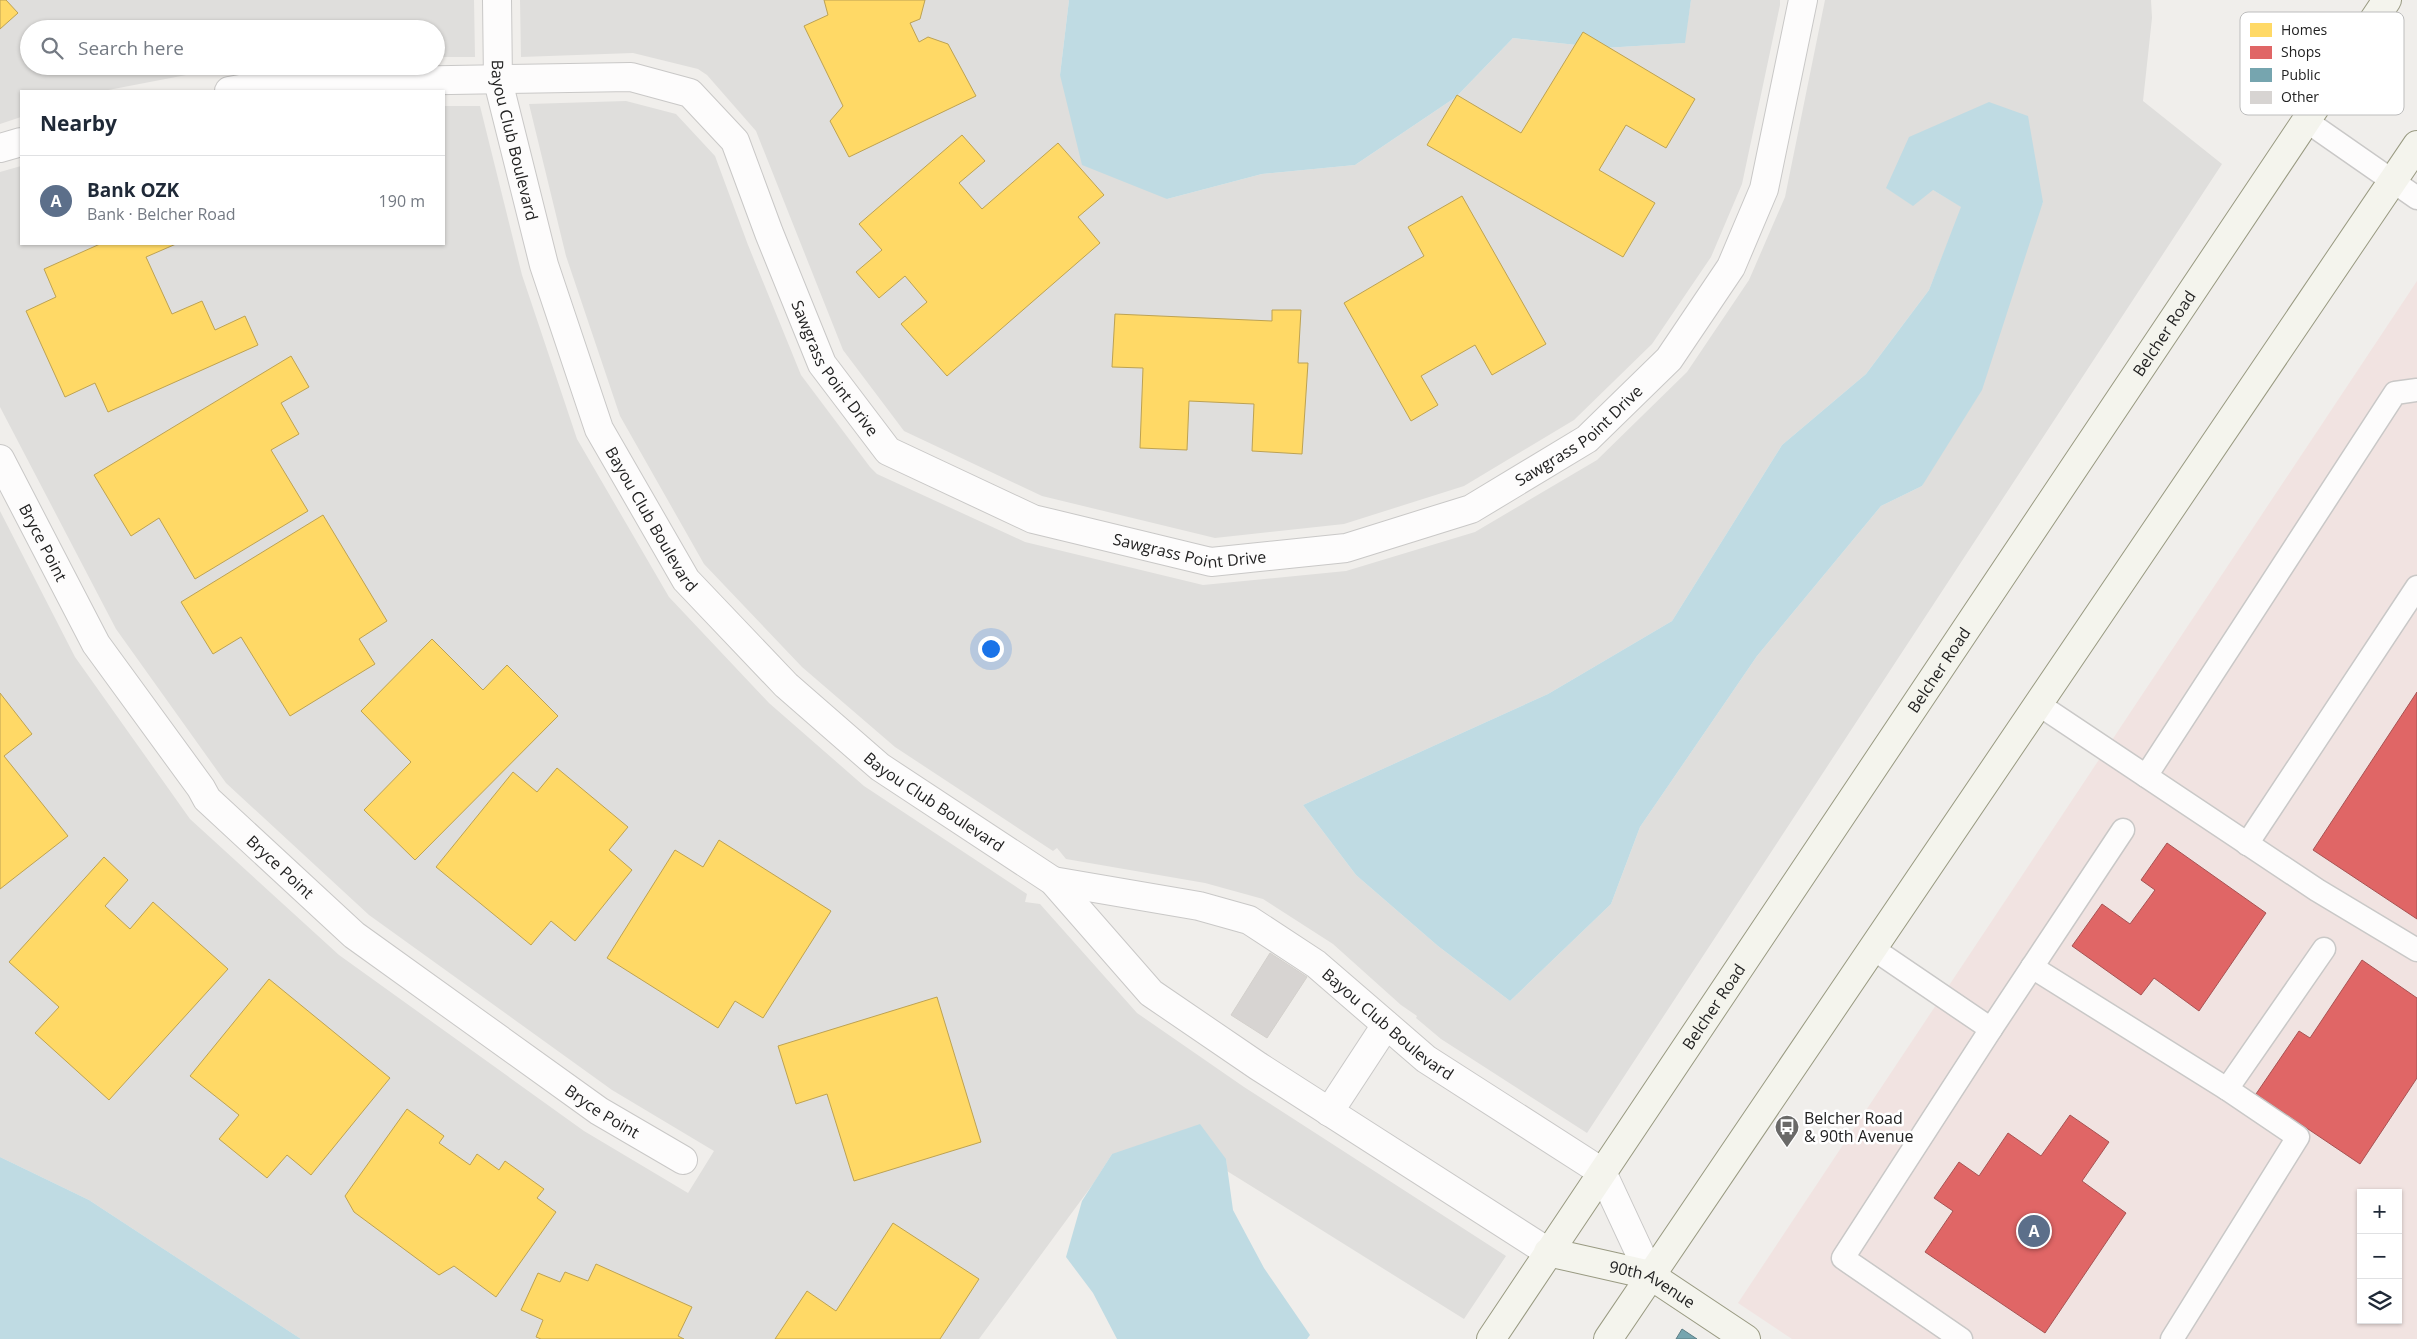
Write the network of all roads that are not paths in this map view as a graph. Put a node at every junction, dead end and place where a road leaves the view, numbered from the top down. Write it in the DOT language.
graph roads {
  1 [pos="497,0"];
  2 [pos="1802,0"];
  3 [pos="2387,0"];
  4 [pos="2379,12"];
  5 [pos="498,81"];
  6 [pos="235,90"];
  7 [pos="2309,115"];
  8 [pos="2306,120"];
  9 [pos="20,142"];
  10 [pos="2417,145"];
  11 [pos="0,148"];
  12 [pos="2392,182"];
  13 [pos="2417,198"];
  14 [pos="2417,390"];
  15 [pos="0,459"];
  16 [pos="2417,587"];
  17 [pos="2038,704"];
  18 [pos="2146,776"];
  19 [pos="2124,830"];
  20 [pos="2247,844"];
  21 [pos="1053,881"];
  22 [pos="1872,948"];
  23 [pos="2324,949"];
  24 [pos="2417,950"];
  25 [pos="2032,967"];
  26 [pos="1386,1025"];
  27 [pos="1992,1029"];
  28 [pos="2227,1089"];
  29 [pos="1330,1112"];
  30 [pos="683,1160"];
  31 [pos="1602,1172"];
  32 [pos="1548,1252"];
  33 [pos="1650,1275"];
  34 [pos="1491,1339"];
  35 [pos="1608,1339"];
  36 [pos="1746,1339"];
  37 [pos="1961,1339"];
  38 [pos="2172,1339"];
  1 -- 5 [label="street, Bayou Club Boulevard"];
  2 -- 5 [label="street, Sawgrass Point Drive"];
  3 -- 4 [label="main road, Belcher Road"];
  5 -- 6 [label="street, Sawgrass Point Drive"];
  5 -- 21 [label="street, Bayou Club Boulevard"];
  7 -- 8 [label="main road, Belcher Road"];
  8 -- 12 [label="lane"];
  8 -- 31 [label="main road, Belcher Road"];
  9 -- 11 [label="street"];
  10 -- 12 [label="main road"];
  12 -- 13 [label="lane"];
  12 -- 17 [label="main road"];
  14 -- 18 [label="lane"];
  15 -- 30 [label="street, Bryce Point"];
  16 -- 20 [label="lane"];
  17 -- 18 [label="lane"];
  17 -- 22 [label="main road"];
  18 -- 20 [label="lane"];
  19 -- 25 [label="lane"];
  20 -- 24 [label="lane"];
  21 -- 26 [label="street, Bayou Club Boulevard"];
  21 -- 29 [label="street, Bayou Club Boulevard"];
  22 -- 27 [label="lane"];
  22 -- 33 [label="main road"];
  23 -- 28 [label="lane"];
  25 -- 27 [label="lane"];
  25 -- 28 [label="lane"];
  26 -- 29 [label="street"];
  26 -- 31 [label="street, Bayou Club Boulevard"];
  27 -- 37 [label="lane"];
  28 -- 38 [label="lane"];
  29 -- 32 [label="street, Bayou Club Boulevard"];
  31 -- 32 [label="main road, Belcher Road"];
  31 -- 33 [label="street"];
  32 -- 33 [label="main road, 90th Avenue"];
  32 -- 34 [label="main road, Belcher Road"];
  33 -- 35 [label="main road"];
  33 -- 36 [label="main road, 90th Avenue"];
}
